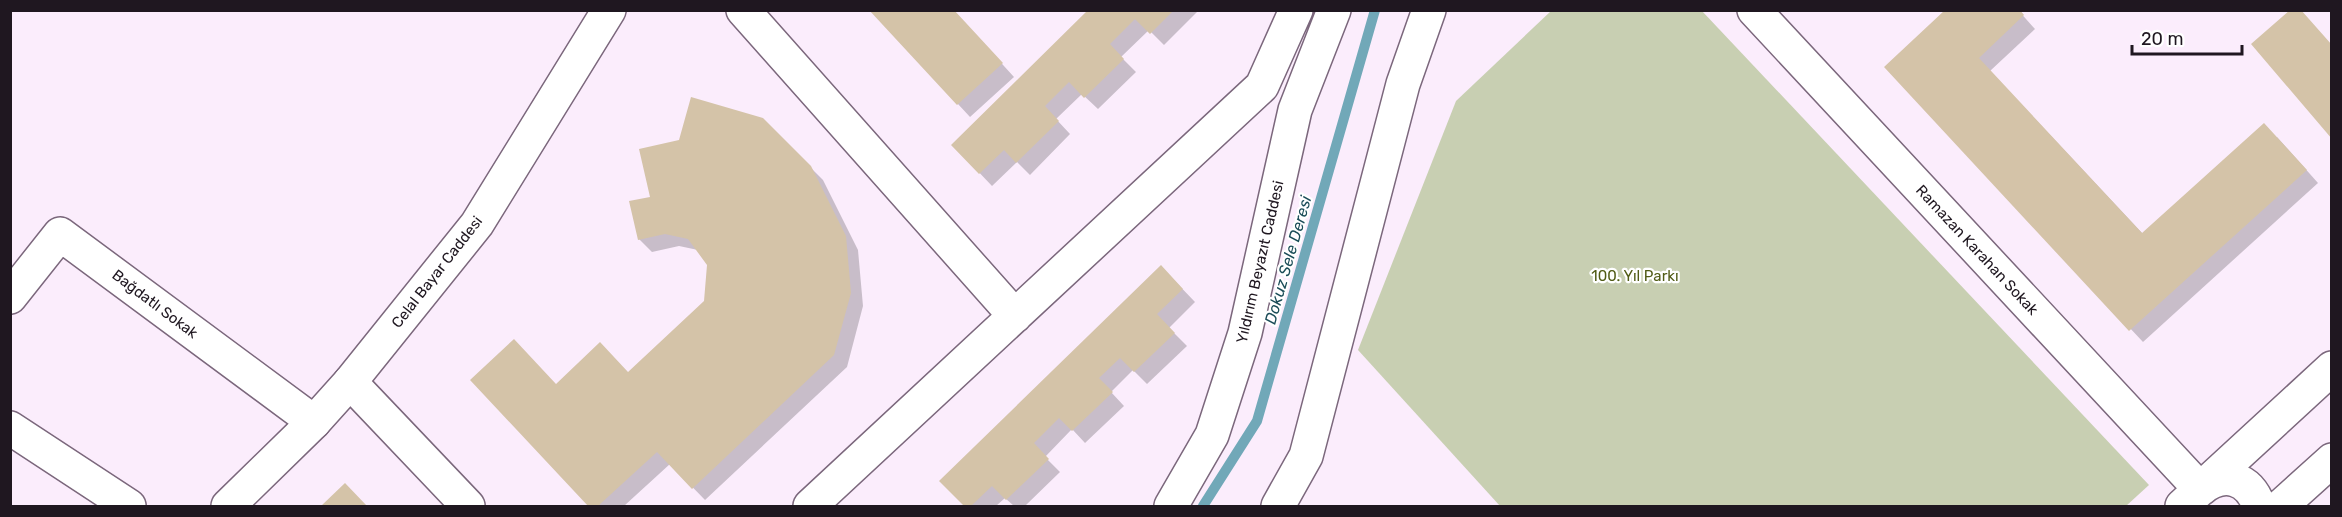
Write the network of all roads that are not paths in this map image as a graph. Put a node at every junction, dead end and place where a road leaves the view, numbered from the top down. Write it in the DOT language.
graph roads {
  1 [pos="609,10"];
  2 [pos="743,10"];
  3 [pos="1296,10"];
  4 [pos="1334,10"];
  5 [pos="1430,10"];
  6 [pos="1754,10"];
  7 [pos="10,297"];
  8 [pos="1015,316"];
  9 [pos="2331,368"];
  10 [pos="350,382"];
  11 [pos="314,422"];
  12 [pos="10,428"];
  13 [pos="2331,460"];
  14 [pos="2191,501"];
  15 [pos="129,507"];
  16 [pos="228,507"];
  17 [pos="468,507"];
  18 [pos="810,507"];
  19 [pos="1171,507"];
  20 [pos="1278,507"];
  21 [pos="2259,507"];
  22 [pos="2281,507"];
  1 -- 10 [label="street, Celal Bayar Caddesi"];
  2 -- 8 [label="street"];
  3 -- 8 [label="street"];
  4 -- 19 [label="street, Yıldırım Beyazıt Caddesi"];
  5 -- 20 [label="street"];
  6 -- 14 [label="street, Ramazan Karahan Sokak"];
  7 -- 11 [label="street, Bağdatlı Sokak"];
  8 -- 18 [label="street"];
  9 -- 14 [label="street"];
  10 -- 11 [label="street, Celal Bayar Caddesi"];
  10 -- 17 [label="street"];
  11 -- 16 [label="street, Celal Bayar Caddesi"];
  12 -- 15 [label="street"];
  13 -- 22 [label="street"];
  14 -- 21 [label="street"];
}
